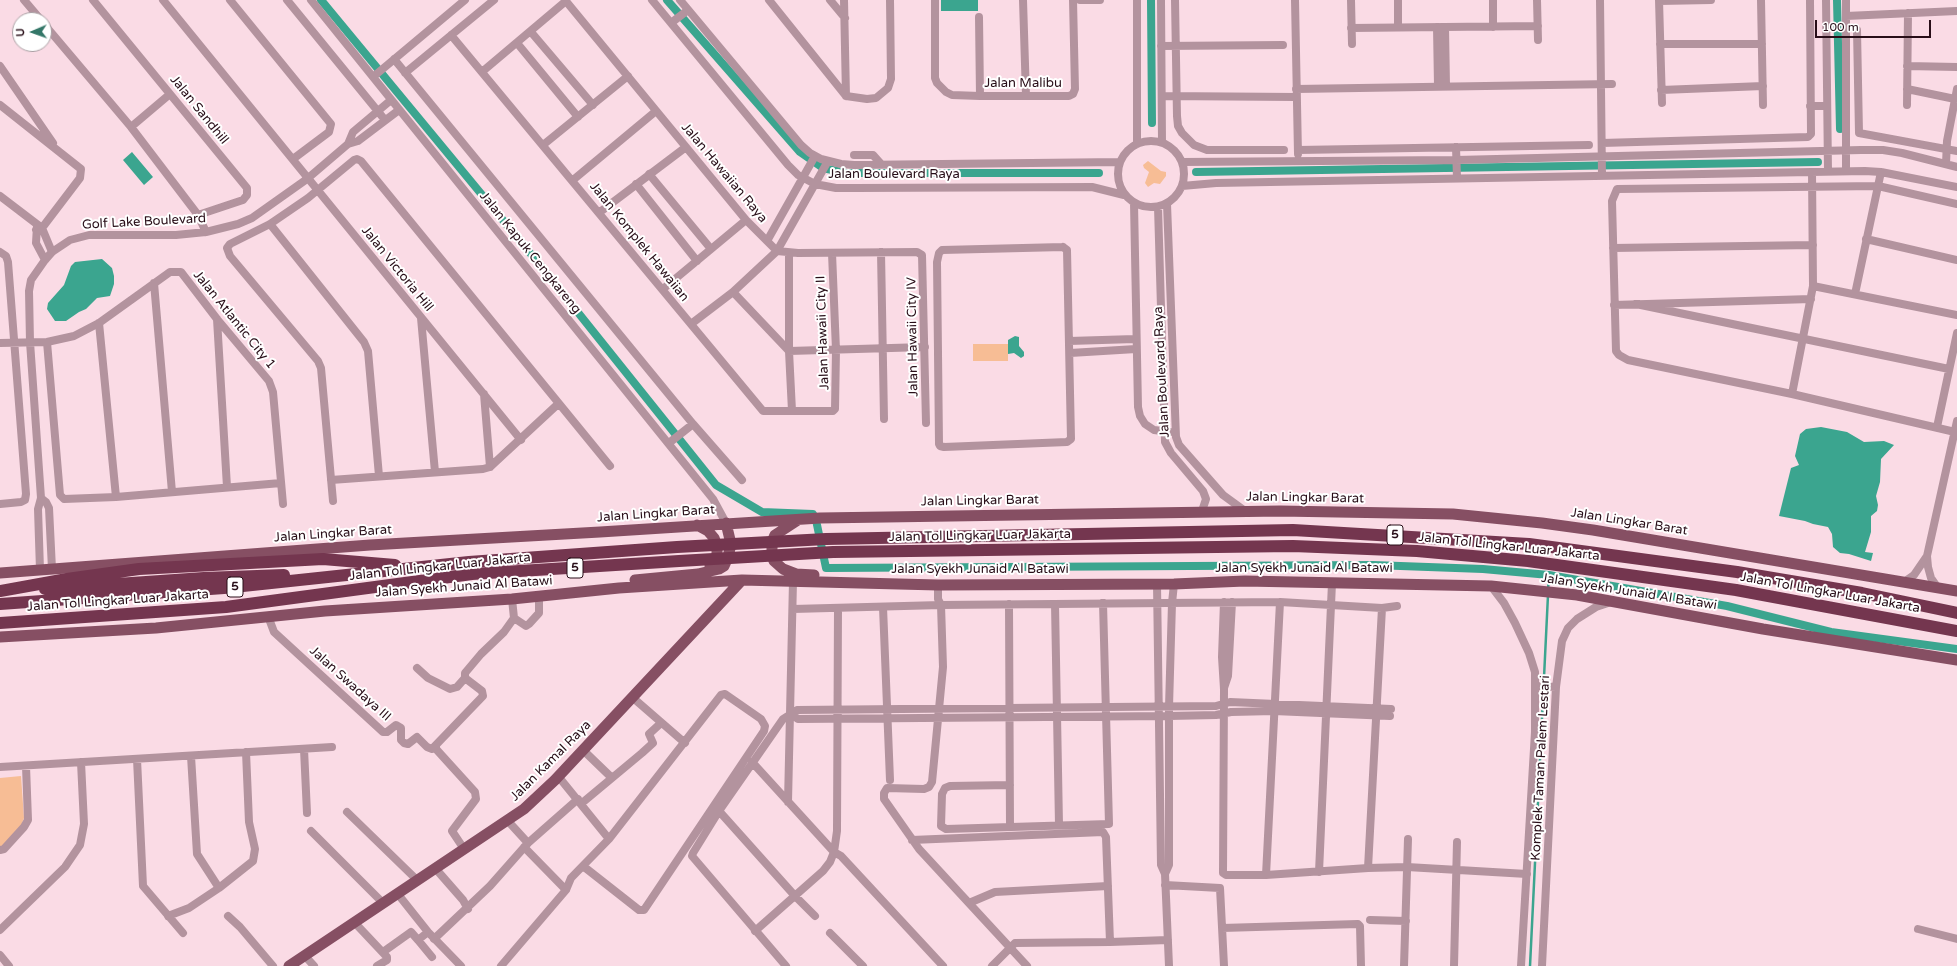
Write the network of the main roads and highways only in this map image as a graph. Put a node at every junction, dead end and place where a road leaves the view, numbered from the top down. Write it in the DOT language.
graph roads {
  1 [pos="802,519"];
  2 [pos="726,523"];
  3 [pos="697,525"];
  4 [pos="410,568"];
  5 [pos="0,573"];
  6 [pos="698,574"];
  7 [pos="330,578"];
  8 [pos="742,580"];
  9 [pos="916,584"];
  10 [pos="590,591"];
  11 [pos="1957,591"];
  12 [pos="0,592"];
  13 [pos="0,604"];
  14 [pos="1957,613"];
  15 [pos="0,623"];
  16 [pos="1957,631"];
  17 [pos="0,637"];
  18 [pos="1957,660"];
  19 [pos="290,966"];
  1 -- 2 [label="main road, Jalan Lingkar Barat"];
  1 -- 9 [label="main road"];
  1 -- 11 [label="main road, Jalan Lingkar Barat"];
  2 -- 3 [label="main road, Jalan Lingkar Barat"];
  2 -- 6 [label="main road"];
  3 -- 5 [label="main road, Jalan Lingkar Barat"];
  3 -- 6 [label="main road"];
  4 -- 7 [label="highway, Jalan Tol Lingkar Luar Jakarta / 5"];
  4 -- 12 [label="highway"];
  4 -- 14 [label="highway, Jalan Tol Lingkar Luar Jakarta / 5"];
  6 -- 10 [label="main road"];
  7 -- 12 [label="highway"];
  7 -- 13 [label="highway, Jalan Tol Lingkar Luar Jakarta / 5"];
  8 -- 9 [label="main road, Jalan Syekh Junaid Al Batawi"];
  8 -- 10 [label="main road, Jalan Syekh Junaid Al Batawi"];
  8 -- 19 [label="main road, Jalan Kamal Raya"];
  9 -- 18 [label="main road, Jalan Syekh Junaid Al Batawi"];
  10 -- 17 [label="main road, Jalan Syekh Junaid Al Batawi"];
  15 -- 16 [label="highway, Jalan Tol Lingkar Luar Jakarta / 5"];
}
